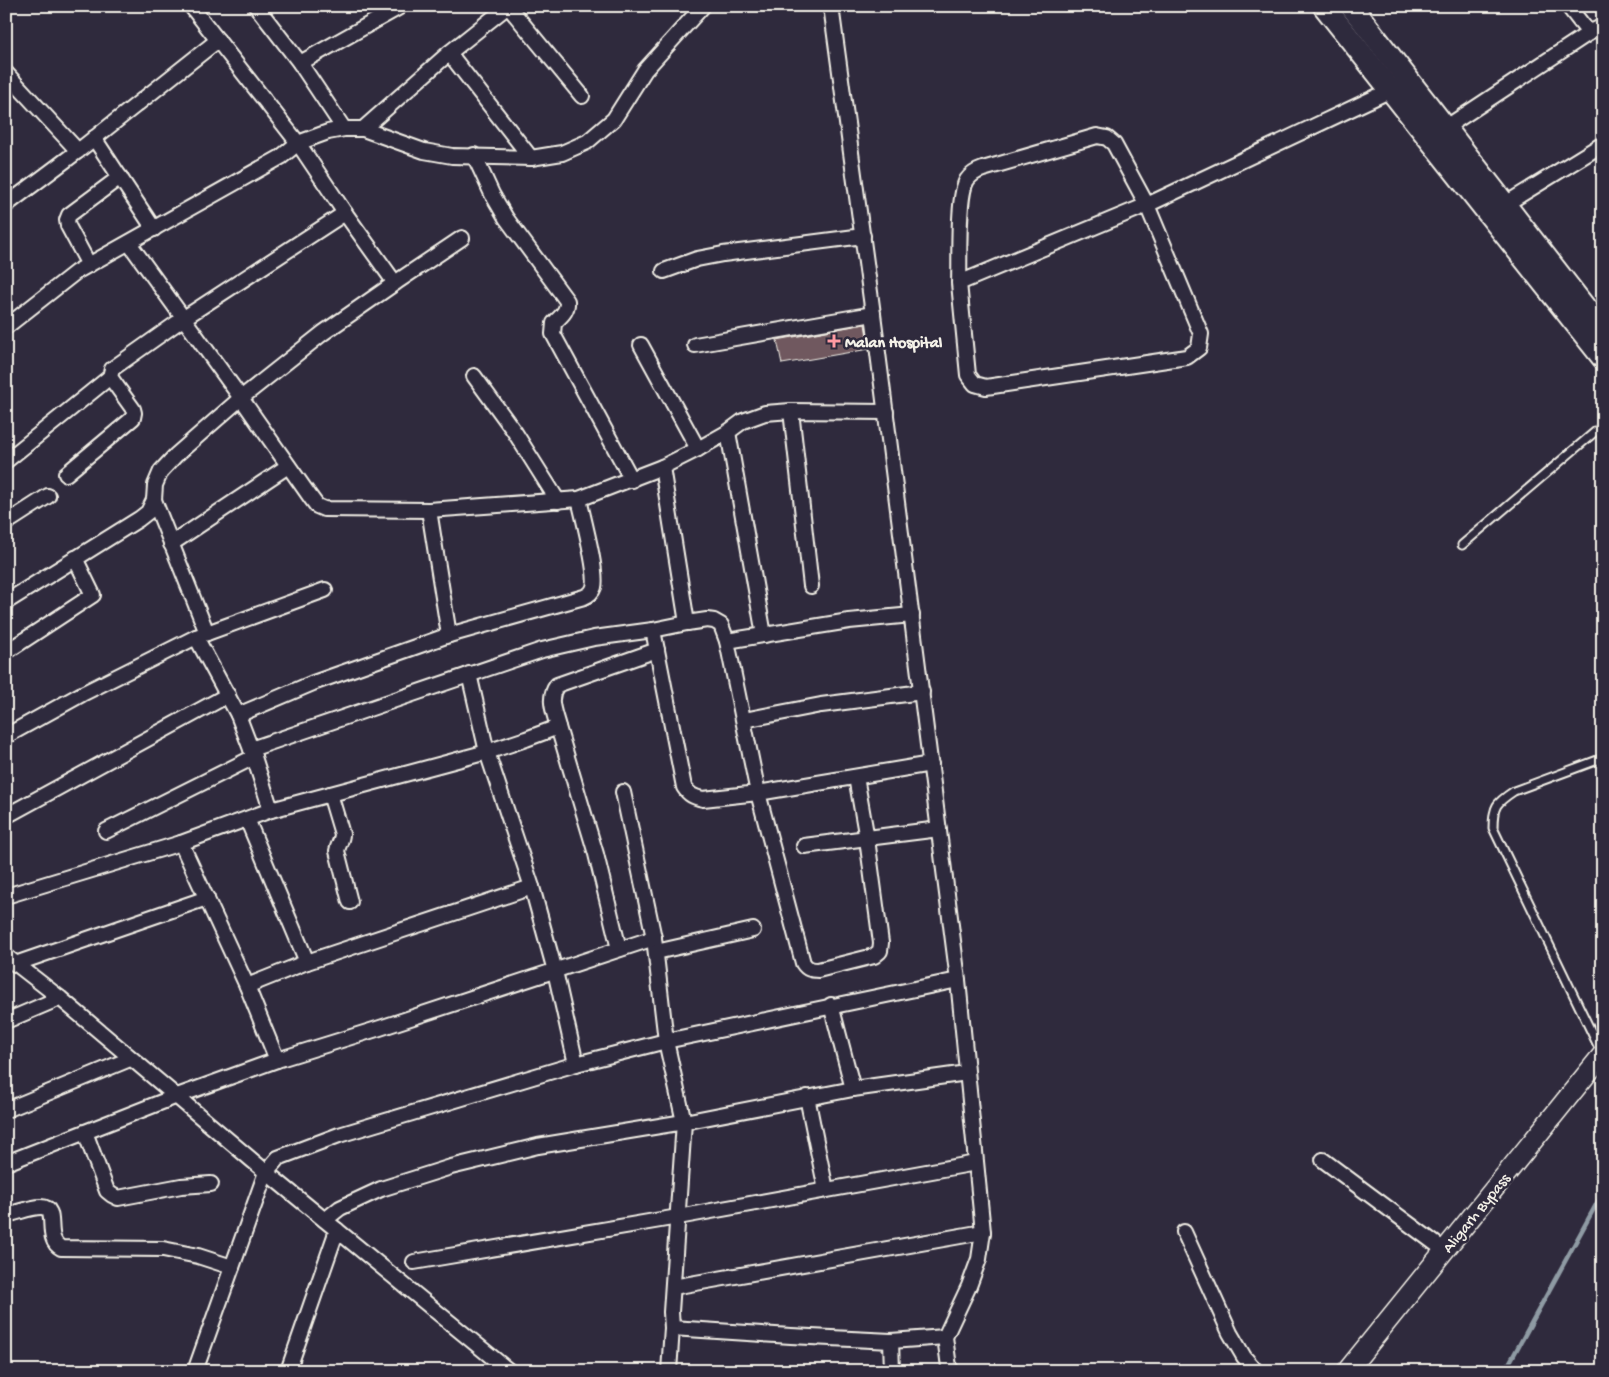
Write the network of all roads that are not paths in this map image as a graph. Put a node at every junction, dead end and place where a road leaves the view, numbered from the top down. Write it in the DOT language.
graph roads {
  1 [pos="191,6"];
  2 [pos="256,6"];
  3 [pos="508,6"];
  4 [pos="703,6"];
  5 [pos="831,6"];
  6 [pos="1324,6"];
  7 [pos="1351,6"];
  8 [pos="1568,6"];
  9 [pos="398,8"];
  10 [pos="1603,26"];
  11 [pos="1589,33"];
  12 [pos="218,40"];
  13 [pos="449,53"];
  14 [pos="300,63"];
  15 [pos="6,73"];
  16 [pos="1391,90"];
  17 [pos="582,96"];
  18 [pos="1445,128"];
  19 [pos="344,129"];
  20 [pos="363,130"];
  21 [pos="94,138"];
  22 [pos="298,143"];
  23 [pos="1603,144"];
  24 [pos="78,151"];
  25 [pos="474,156"];
  26 [pos="531,158"];
  27 [pos="120,177"];
  28 [pos="6,205"];
  29 [pos="1147,205"];
  30 [pos="1504,205"];
  31 [pos="345,213"];
  32 [pos="154,229"];
  33 [pos="863,236"];
  34 [pos="462,238"];
  35 [pos="129,243"];
  36 [pos="90,265"];
  37 [pos="664,271"];
  38 [pos="960,282"];
  39 [pos="395,283"];
  40 [pos="873,314"];
  41 [pos="184,318"];
  42 [pos="6,327"];
  43 [pos="1603,331"];
  44 [pos="641,345"];
  45 [pos="695,345"];
  46 [pos="1603,358"];
  47 [pos="474,376"];
  48 [pos="110,377"];
  49 [pos="241,398"];
  50 [pos="791,411"];
  51 [pos="886,412"];
  52 [pos="1603,425"];
  53 [pos="728,432"];
  54 [pos="698,449"];
  55 [pos="6,461"];
  56 [pos="288,466"];
  57 [pos="662,467"];
  58 [pos="66,474"];
  59 [pos="632,480"];
  60 [pos="48,496"];
  61 [pos="579,499"];
  62 [pos="154,500"];
  63 [pos="558,501"];
  64 [pos="429,510"];
  65 [pos="6,523"];
  66 [pos="171,544"];
  67 [pos="1462,545"];
  68 [pos="75,558"];
  69 [pos="812,586"];
  70 [pos="325,590"];
  71 [pos="6,602"];
  72 [pos="912,615"];
  73 [pos="687,622"];
  74 [pos="653,630"];
  75 [pos="202,635"];
  76 [pos="764,635"];
  77 [pos="449,636"];
  78 [pos="728,641"];
  79 [pos="657,650"];
  80 [pos="6,652"];
  81 [pos="469,674"];
  82 [pos="922,692"];
  83 [pos="228,695"];
  84 [pos="238,715"];
  85 [pos="744,720"];
  86 [pos="558,726"];
  87 [pos="6,736"];
  88 [pos="487,752"];
  89 [pos="252,753"];
  90 [pos="1603,758"];
  91 [pos="931,764"];
  92 [pos="856,777"];
  93 [pos="623,792"];
  94 [pos="758,793"];
  95 [pos="330,794"];
  96 [pos="271,810"];
  97 [pos="6,816"];
  98 [pos="247,819"];
  99 [pos="939,829"];
  100 [pos="106,831"];
  101 [pos="868,839"];
  102 [pos="181,843"];
  103 [pos="804,846"];
  104 [pos="532,887"];
  105 [pos="6,896"];
  106 [pos="207,898"];
  107 [pos="350,902"];
  108 [pos="753,930"];
  109 [pos="655,945"];
  110 [pos="619,949"];
  111 [pos="11,960"];
  112 [pos="307,962"];
  113 [pos="555,971"];
  114 [pos="958,980"];
  115 [pos="247,986"];
  116 [pos="60,998"];
  117 [pos="831,1005"];
  118 [pos="6,1021"];
  119 [pos="666,1041"];
  120 [pos="1602,1054"];
  121 [pos="130,1059"];
  122 [pos="277,1060"];
  123 [pos="576,1064"];
  124 [pos="967,1073"];
  125 [pos="853,1089"];
  126 [pos="177,1096"];
  127 [pos="807,1097"];
  128 [pos="6,1110"];
  129 [pos="684,1122"];
  130 [pos="85,1132"];
  131 [pos="1323,1160"];
  132 [pos="976,1162"];
  133 [pos="6,1163"];
  134 [pos="272,1165"];
  135 [pos="211,1184"];
  136 [pos="826,1190"];
  137 [pos="332,1214"];
  138 [pos="6,1215"];
  139 [pos="678,1217"];
  140 [pos="337,1230"];
  141 [pos="983,1232"];
  142 [pos="1184,1232"];
  143 [pos="1444,1250"];
  144 [pos="414,1262"];
  145 [pos="232,1267"];
  146 [pos="673,1287"];
  147 [pos="672,1328"];
  148 [pos="945,1337"];
  149 [pos="891,1341"];
  150 [pos="195,1371"];
  151 [pos="288,1371"];
  152 [pos="509,1371"];
  153 [pos="669,1371"];
  154 [pos="892,1371"];
  155 [pos="952,1371"];
  156 [pos="1256,1371"];
  157 [pos="1347,1371"];
  1 -- 12 [label="street"];
  2 -- 14 [label="street"];
  3 -- 13 [label="street"];
  3 -- 17 [label="street"];
  4 -- 26 [label="street"];
  5 -- 33 [label="street"];
  6 -- 16 [label="main road"];
  7 -- 18 [label="main road"];
  8 -- 11 [label="street"];
  9 -- 14 [label="street"];
  10 -- 11 [label="street"];
  11 -- 18 [label="street"];
  12 -- 21 [label="street"];
  12 -- 22 [label="street"];
  13 -- 20 [label="street"];
  13 -- 26 [label="street"];
  14 -- 19 [label="street"];
  15 -- 24 [label="street"];
  16 -- 29 [label="street"];
  16 -- 46 [label="main road"];
  18 -- 30 [label="main road"];
  19 -- 20 [label="street"];
  19 -- 22 [label="street"];
  20 -- 25 [label="street"];
  21 -- 24 [label="street"];
  21 -- 27 [label="street"];
  22 -- 31 [label="street"];
  22 -- 32 [label="street"];
  23 -- 30 [label="street"];
  24 -- 28 [label="street"];
  25 -- 26 [label="street"];
  25 -- 59 [label="street"];
  27 -- 32 [label="street"];
  27 -- 36 [label="street"];
  29 -- 38 [label="street"];
  29 -- 38 [label="street"];
  29 -- 38 [label="street"];
  30 -- 43 [label="main road"];
  31 -- 39 [label="street"];
  31 -- 41 [label="street"];
  32 -- 35 [label="street"];
  33 -- 37 [label="street"];
  33 -- 40 [label="street"];
  34 -- 39 [label="street"];
  35 -- 36 [label="street"];
  35 -- 41 [label="street"];
  36 -- 42 [label="street"];
  39 -- 49 [label="street"];
  40 -- 45 [label="street"];
  40 -- 51 [label="street"];
  41 -- 48 [label="street"];
  41 -- 49 [label="street"];
  44 -- 54 [label="street"];
  47 -- 63 [label="street"];
  48 -- 55 [label="street"];
  48 -- 58 [label="street"];
  49 -- 56 [label="street"];
  49 -- 62 [label="street"];
  50 -- 51 [label="street"];
  50 -- 53 [label="street"];
  50 -- 69 [label="street"];
  51 -- 72 [label="street"];
  52 -- 67 [label="lane"];
  53 -- 54 [label="street"];
  53 -- 76 [label="street"];
  54 -- 57 [label="street"];
  56 -- 64 [label="street"];
  56 -- 66 [label="street"];
  57 -- 59 [label="street"];
  57 -- 73 [label="street"];
  59 -- 61 [label="street"];
  60 -- 65 [label="street"];
  61 -- 63 [label="street"];
  61 -- 77 [label="street"];
  62 -- 66 [label="street"];
  62 -- 68 [label="street"];
  63 -- 64 [label="street"];
  64 -- 77 [label="street"];
  66 -- 75 [label="street"];
  68 -- 71 [label="street"];
  68 -- 80 [label="street"];
  70 -- 75 [label="street"];
  72 -- 76 [label="street"];
  72 -- 82 [label="street"];
  73 -- 74 [label="street"];
  73 -- 78 [label="street"];
  74 -- 79 [label="street"];
  74 -- 81 [label="street"];
  75 -- 83 [label="street"];
  75 -- 87 [label="street"];
  76 -- 78 [label="street"];
  77 -- 84 [label="street"];
  78 -- 85 [label="street"];
  79 -- 86 [label="street"];
  79 -- 94 [label="street"];
  81 -- 88 [label="street"];
  81 -- 89 [label="street"];
  82 -- 85 [label="street"];
  82 -- 91 [label="street"];
  83 -- 84 [label="street"];
  83 -- 97 [label="street"];
  84 -- 89 [label="street"];
  85 -- 94 [label="street"];
  86 -- 88 [label="street"];
  86 -- 110 [label="street"];
  88 -- 95 [label="street"];
  88 -- 104 [label="street"];
  89 -- 96 [label="street"];
  89 -- 100 [label="street"];
  90 -- 120 [label="lane"];
  91 -- 92 [label="street"];
  91 -- 99 [label="street"];
  92 -- 94 [label="street"];
  92 -- 101 [label="street"];
  93 -- 109 [label="street"];
  94 -- 101 [label="street"];
  95 -- 96 [label="street"];
  95 -- 107 [label="street"];
  96 -- 98 [label="street"];
  98 -- 102 [label="street"];
  98 -- 112 [label="street"];
  99 -- 101 [label="street"];
  99 -- 114 [label="street"];
  101 -- 103 [label="street"];
  102 -- 105 [label="street"];
  102 -- 106 [label="street"];
  104 -- 112 [label="street"];
  104 -- 113 [label="street"];
  106 -- 111 [label="street"];
  106 -- 115 [label="street"];
  108 -- 109 [label="street"];
  109 -- 110 [label="street"];
  109 -- 119 [label="street"];
  110 -- 113 [label="street"];
  111 -- 116 [label="street"];
  112 -- 115 [label="street"];
  113 -- 122 [label="street"];
  113 -- 123 [label="street"];
  114 -- 117 [label="street"];
  114 -- 124 [label="street"];
  115 -- 122 [label="street"];
  116 -- 118 [label="street"];
  116 -- 121 [label="street"];
  117 -- 119 [label="street"];
  117 -- 125 [label="street"];
  119 -- 123 [label="street"];
  119 -- 129 [label="street"];
  120 -- 143 [label="main road, Aligarh Bypass"];
  121 -- 126 [label="street"];
  121 -- 128 [label="street"];
  122 -- 126 [label="street"];
  123 -- 134 [label="street"];
  124 -- 125 [label="street"];
  124 -- 132 [label="street"];
  125 -- 127 [label="street"];
  126 -- 130 [label="street"];
  126 -- 134 [label="street"];
  127 -- 129 [label="street"];
  127 -- 136 [label="street"];
  129 -- 137 [label="street"];
  129 -- 139 [label="street"];
  130 -- 133 [label="street"];
  130 -- 135 [label="street"];
  131 -- 143 [label="street"];
  132 -- 136 [label="street"];
  132 -- 141 [label="street"];
  134 -- 137 [label="street"];
  134 -- 145 [label="street"];
  136 -- 139 [label="street"];
  137 -- 140 [label="street"];
  138 -- 145 [label="street"];
  139 -- 144 [label="street"];
  139 -- 146 [label="street"];
  140 -- 151 [label="street"];
  140 -- 152 [label="street"];
  141 -- 146 [label="street"];
  141 -- 148 [label="street"];
  142 -- 156 [label="street"];
  143 -- 157 [label="main road, Aligarh Bypass"];
  145 -- 150 [label="street"];
  146 -- 147 [label="street"];
  147 -- 149 [label="street"];
  147 -- 153 [label="street"];
  148 -- 149 [label="street"];
  148 -- 155 [label="street"];
  149 -- 154 [label="street"];
}
